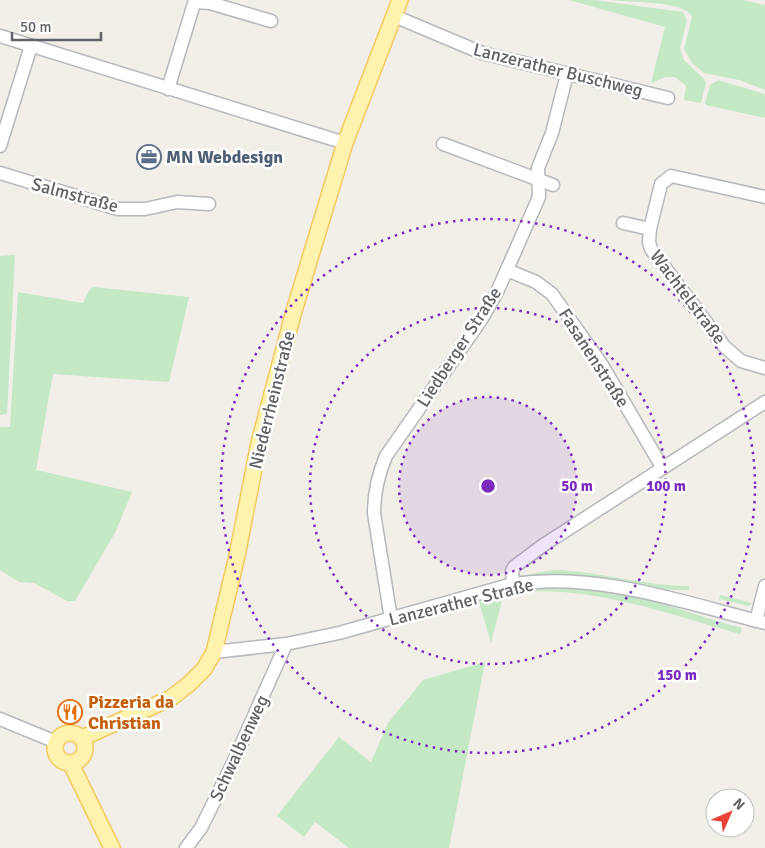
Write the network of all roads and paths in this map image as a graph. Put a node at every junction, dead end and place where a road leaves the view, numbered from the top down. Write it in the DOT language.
graph roads {
  1 [pos="400,0"];
  2 [pos="196,1"];
  3 [pos="394,16"];
  4 [pos="271,21"];
  5 [pos="0,36"];
  6 [pos="31,46"];
  7 [pos="567,74"];
  8 [pos="168,88"];
  9 [pos="668,98"];
  10 [pos="345,142"];
  11 [pos="443,144"];
  12 [pos="0,146"];
  13 [pos="0,173"];
  14 [pos="537,179"];
  15 [pos="553,185"];
  16 [pos="765,197"];
  17 [pos="209,204"];
  18 [pos="623,224"];
  19 [pos="650,229"];
  20 [pos="507,270"];
  21 [pos="765,368"];
  22 [pos="765,402"];
  23 [pos="662,467"];
  24 [pos="513,584"];
  25 [pos="765,586"];
  26 [pos="391,619"];
  27 [pos="760,622"];
  28 [pos="286,644"];
  29 [pos="214,652"];
  30 [pos="0,719"];
  31 [pos="82,738"];
  32 [pos="56,742"];
  33 [pos="71,764"];
  34 [pos="112,848"];
  35 [pos="186,848"];
  1 -- 3 [label="main road, Niederrheinstraße"];
  2 -- 4 [label="street"];
  2 -- 8 [label="street"];
  3 -- 7 [label="street, Lanzerather Buschweg"];
  3 -- 10 [label="main road, Niederrheinstraße"];
  5 -- 6 [label="street"];
  6 -- 8 [label="street"];
  6 -- 12 [label="street"];
  7 -- 9 [label="street, Lanzerather Buschweg"];
  7 -- 14 [label="street, Liedberger Straße"];
  8 -- 10 [label="street"];
  10 -- 29 [label="main road, Niederrheinstraße"];
  11 -- 14 [label="street"];
  13 -- 17 [label="street, Salmstraße"];
  14 -- 15 [label="street"];
  14 -- 20 [label="street, Liedberger Straße"];
  16 -- 19 [label="street"];
  18 -- 19 [label="street, Wachtelstraße"];
  19 -- 21 [label="street, Wachtelstraße"];
  20 -- 23 [label="street, Fasanenstraße"];
  20 -- 26 [label="street, Liedberger Straße"];
  22 -- 23 [label="street"];
  23 -- 24 [label="street"];
  24 -- 26 [label="street, Lanzerather Straße"];
  24 -- 27 [label="street, Lanzerather Straße"];
  25 -- 27 [label="street"];
  26 -- 28 [label="street, Lanzerather Straße"];
  28 -- 29 [label="street, Lanzerather Straße"];
  28 -- 35 [label="street, Schwalbenweg"];
  29 -- 31 [label="main road, Niederrheinstraße"];
  30 -- 32 [label="street"];
  31 -- 32 [label="main road"];
  31 -- 33 [label="main road"];
  32 -- 33 [label="main road"];
  33 -- 34 [label="main road"];
}
